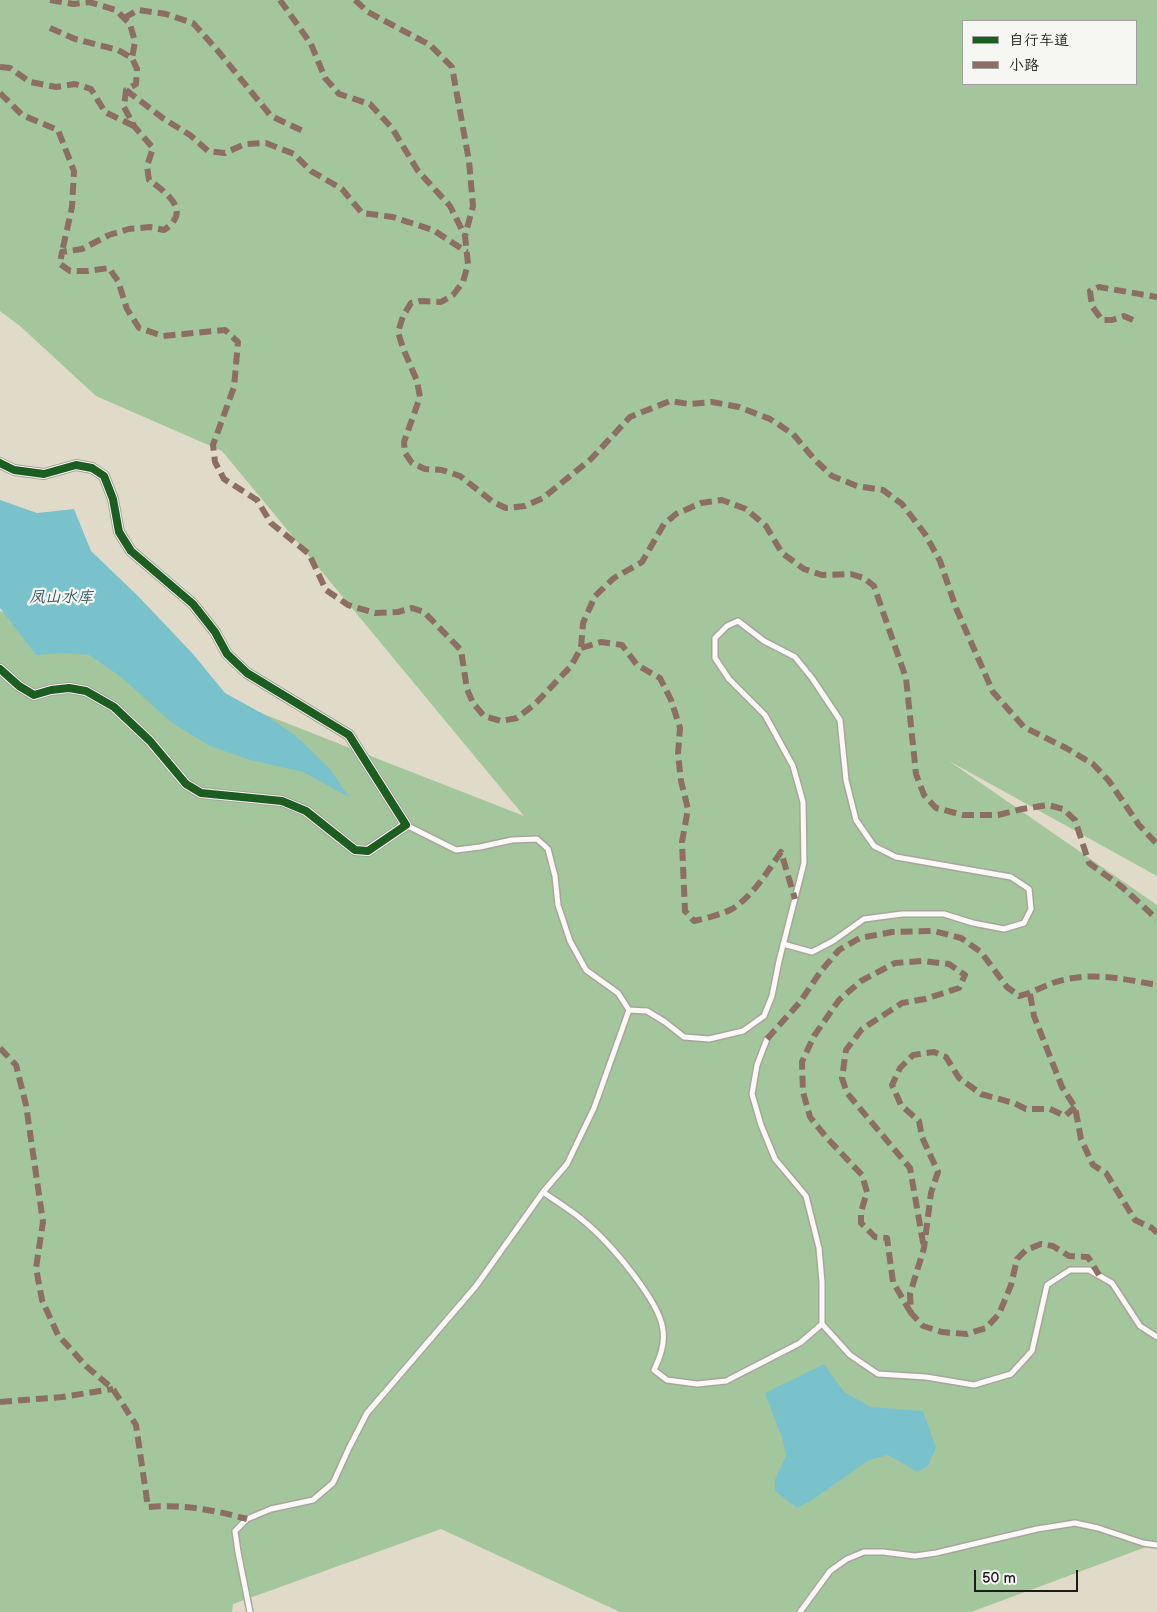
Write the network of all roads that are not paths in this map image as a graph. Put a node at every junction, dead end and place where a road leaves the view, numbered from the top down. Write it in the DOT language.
graph roads {
  1 [pos="0,463"];
  2 [pos="0,669"];
  3 [pos="406,825"];
  4 [pos="783,944"];
  5 [pos="629,1010"];
  6 [pos="767,1039"];
  7 [pos="543,1192"];
  8 [pos="822,1324"];
  9 [pos="1157,1337"];
  10 [pos="1157,1545"];
  11 [pos="250,1612"];
  12 [pos="800,1612"];
  1 -- 3 [label="street"];
  2 -- 3 [label="street"];
  3 -- 5 [label="lane"];
  4 -- 4 [label="lane"];
  4 -- 5 [label="lane"];
  5 -- 7 [label="lane"];
  6 -- 8 [label="lane"];
  7 -- 8 [label="lane"];
  7 -- 11 [label="lane"];
  8 -- 9 [label="lane"];
  10 -- 12 [label="lane"];
}
